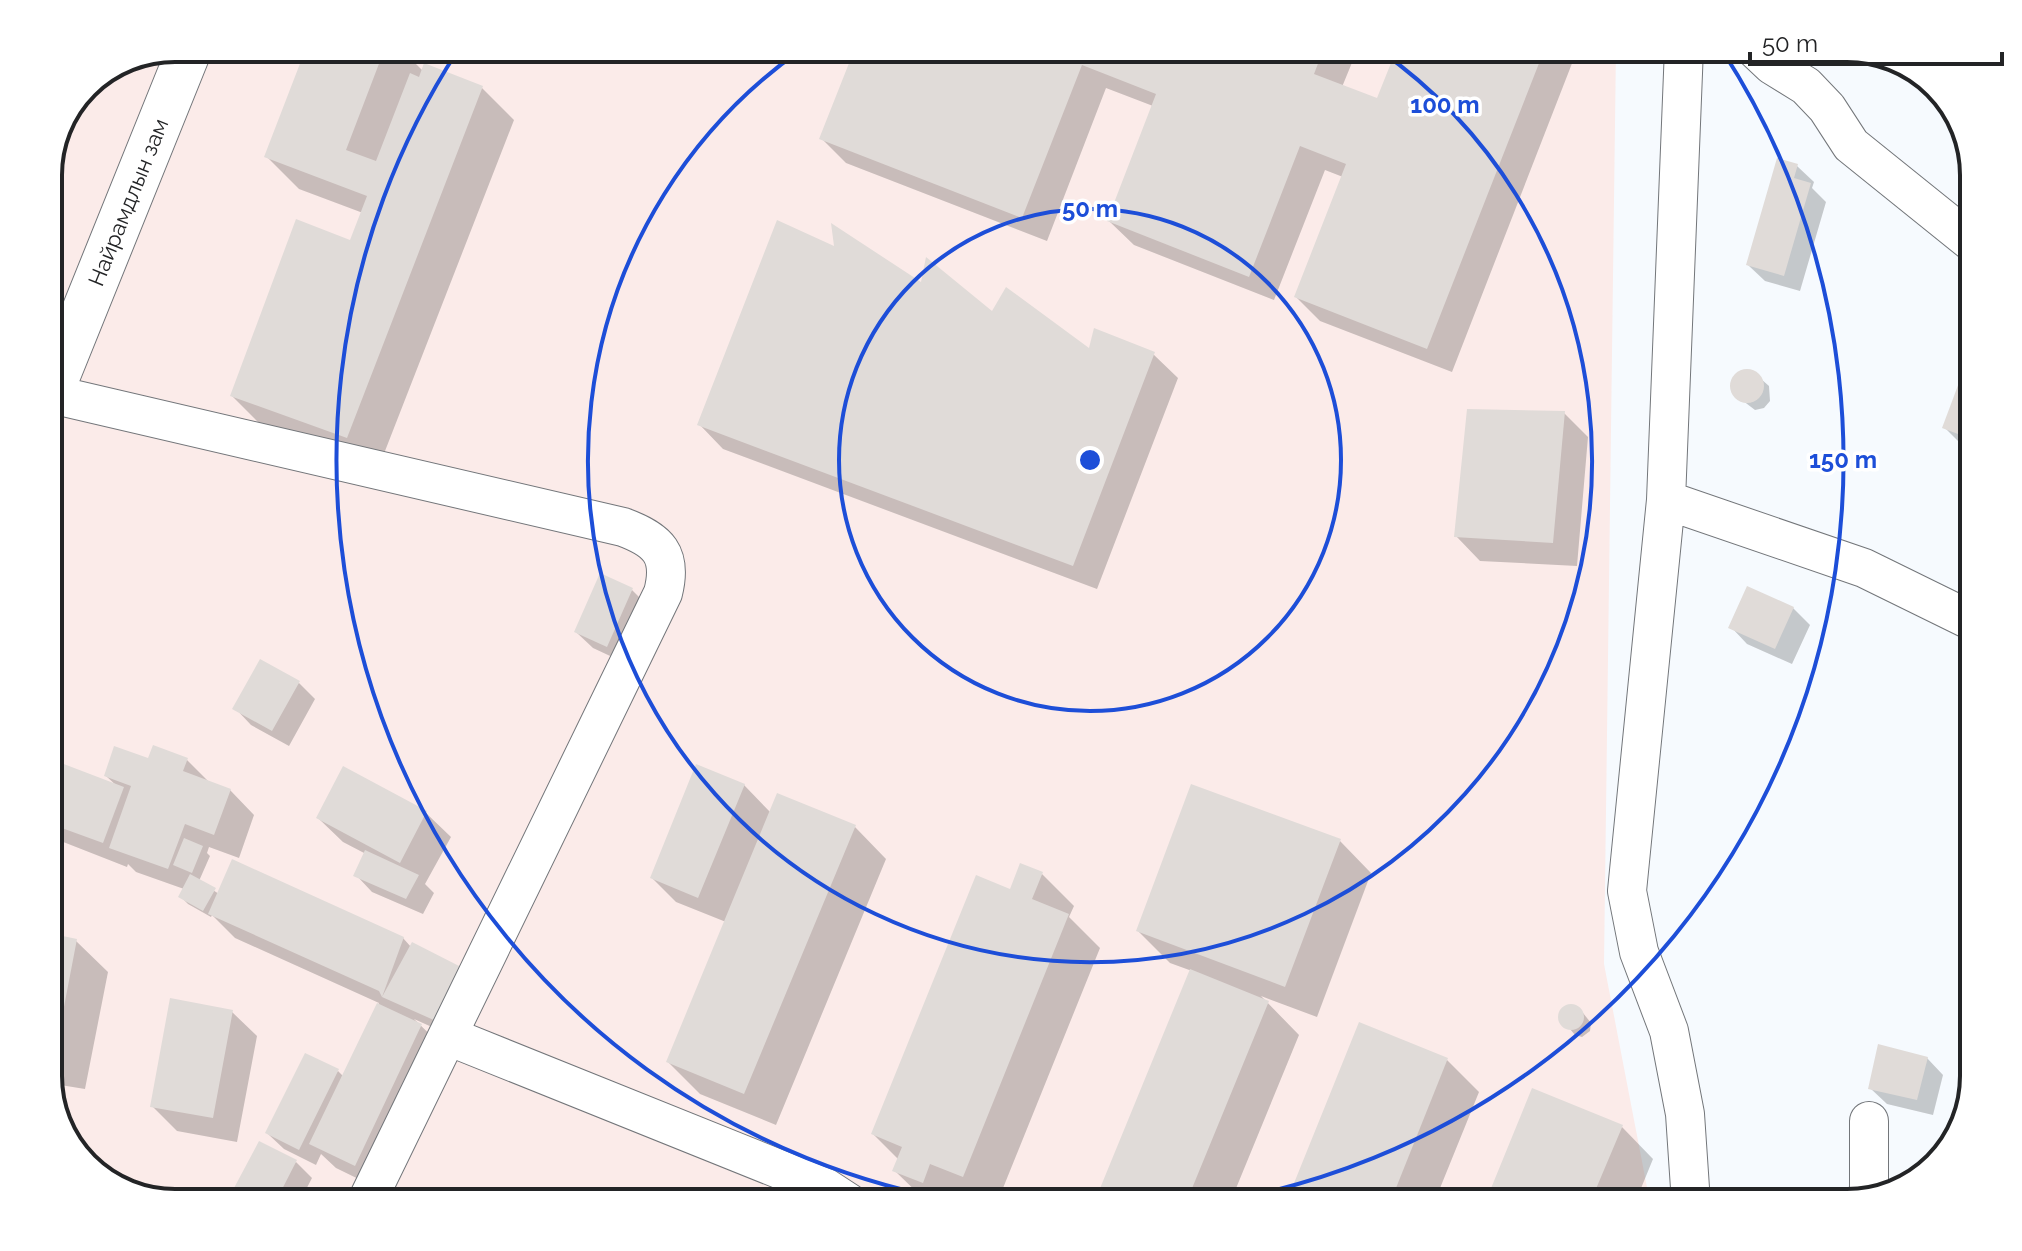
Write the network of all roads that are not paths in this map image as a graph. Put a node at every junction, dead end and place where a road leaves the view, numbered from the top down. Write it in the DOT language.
graph roads {
  1 [pos="184,62"];
  2 [pos="1683,62"];
  3 [pos="1769,62"];
  4 [pos="1960,233"];
  5 [pos="62,367"];
  6 [pos="62,400"];
  7 [pos="1666,500"];
  8 [pos="1960,615"];
  9 [pos="448,1036"];
  10 [pos="1869,1121"];
  11 [pos="1869,1186"];
  12 [pos="373,1189"];
  13 [pos="828,1189"];
  14 [pos="1690,1189"];
  1 -- 5 [label="main road, Найрамдлын зам"];
  2 -- 7 [label="street"];
  3 -- 4 [label="street"];
  6 -- 9 [label="street"];
  7 -- 8 [label="street"];
  7 -- 14 [label="street"];
  9 -- 12 [label="street"];
  9 -- 13 [label="street"];
  10 -- 11 [label="street"];
}
